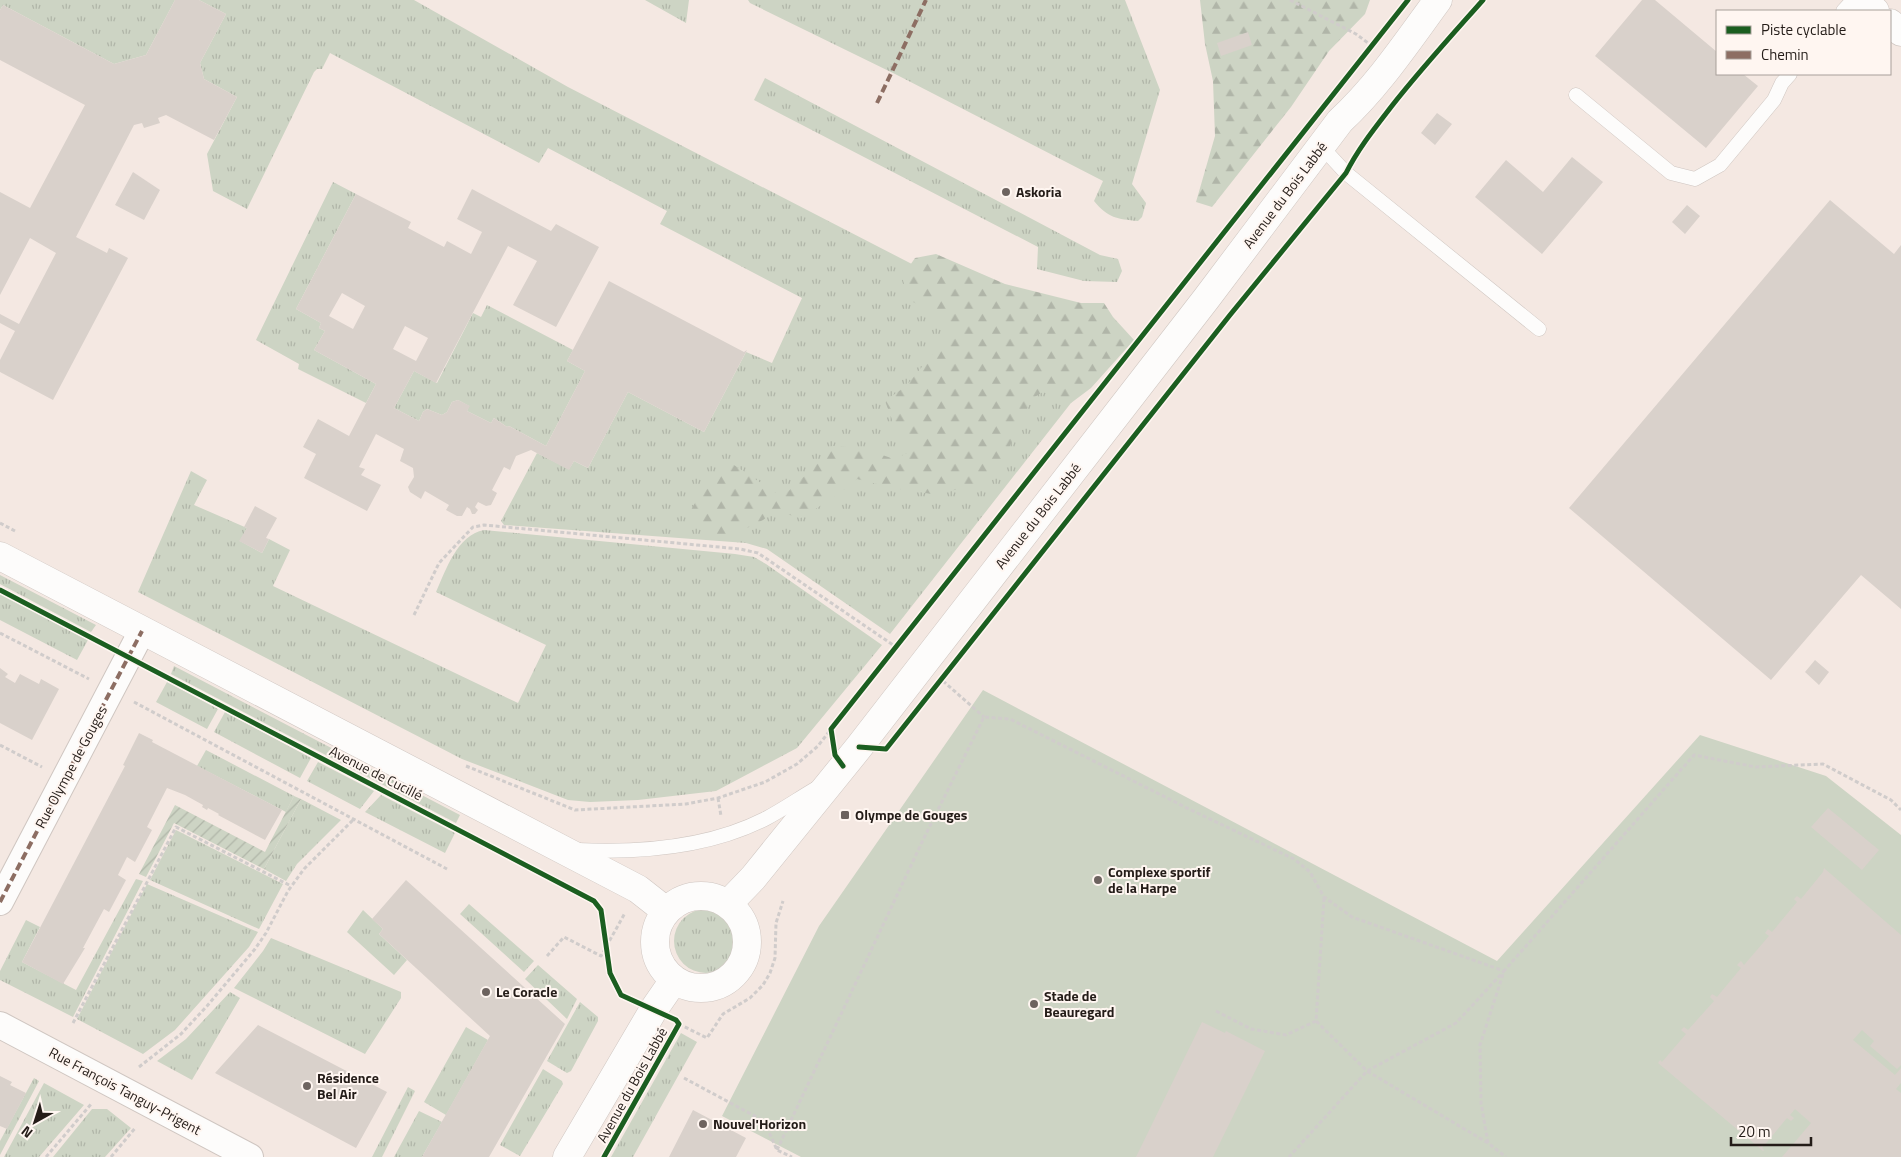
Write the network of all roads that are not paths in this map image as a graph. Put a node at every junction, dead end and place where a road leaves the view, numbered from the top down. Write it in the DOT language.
graph roads {
  1 [pos="1423,0"];
  2 [pos="1438,0"];
  3 [pos="1853,0"];
  4 [pos="1861,0"];
  5 [pos="1845,10"];
  6 [pos="1874,10"];
  7 [pos="1891,24"];
  8 [pos="1901,32"];
  9 [pos="1789,75"];
  10 [pos="1576,95"];
  11 [pos="1340,121"];
  12 [pos="1321,146"];
  13 [pos="1539,329"];
  14 [pos="0,556"];
  15 [pos="142,631"];
  16 [pos="840,771"];
  17 [pos="562,850"];
  18 [pos="0,902"];
  19 [pos="728,904"];
  20 [pos="666,911"];
  21 [pos="674,980"];
  22 [pos="0,1025"];
  23 [pos="250,1157"];
  24 [pos="567,1157"];
  1 -- 11 [label="street, Avenue du Bois Labbé"];
  2 -- 11 [label="street, Avenue du Bois Labbé"];
  3 -- 5 [label="lane"];
  4 -- 6 [label="street"];
  7 -- 8 [label="street"];
  9 -- 10 [label="lane"];
  11 -- 12 [label="street, Avenue du Bois Labbé"];
  12 -- 13 [label="lane"];
  12 -- 16 [label="street, Avenue du Bois Labbé"];
  14 -- 15 [label="street, Avenue de Cucillé"];
  15 -- 17 [label="street, Avenue de Cucillé"];
  15 -- 18 [label="street, Rue Olympe de Gouges"];
  16 -- 17 [label="lane"];
  16 -- 19 [label="street, Avenue du Bois Labbé"];
  17 -- 20 [label="street, Avenue de Cucillé"];
  19 -- 20 [label="street"];
  19 -- 21 [label="street"];
  20 -- 21 [label="street"];
  21 -- 24 [label="street, Avenue du Bois Labbé"];
  22 -- 23 [label="street, Rue François Tanguy-Prigent"];
}
